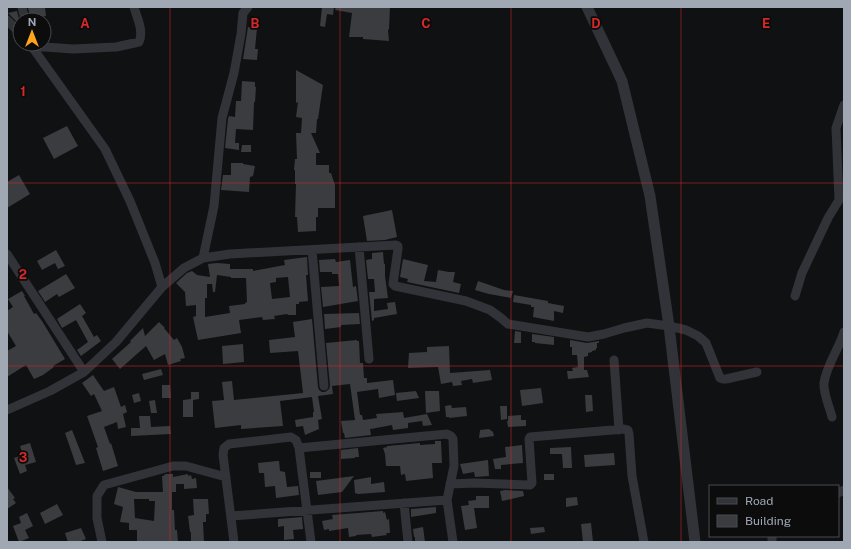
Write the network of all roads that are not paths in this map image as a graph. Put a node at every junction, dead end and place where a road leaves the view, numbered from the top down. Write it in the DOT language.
graph roads {
  1 [pos="134,7"];
  2 [pos="248,7"];
  3 [pos="587,7"];
  4 [pos="52,47"];
  5 [pos="35,52"];
  6 [pos="844,105"];
  7 [pos="359,247"];
  8 [pos="312,250"];
  9 [pos="7,254"];
  10 [pos="203,258"];
  11 [pos="162,287"];
  12 [pos="795,296"];
  13 [pos="669,326"];
  14 [pos="844,332"];
  15 [pos="369,359"];
  16 [pos="614,360"];
  17 [pos="84,372"];
  18 [pos="757,372"];
  19 [pos="324,386"];
  20 [pos="7,410"];
  21 [pos="832,417"];
  22 [pos="619,430"];
  23 [pos="299,448"];
  24 [pos="226,476"];
  25 [pos="450,484"];
  26 [pos="447,500"];
  27 [pos="404,503"];
  28 [pos="308,511"];
  29 [pos="231,516"];
  30 [pos="102,542"];
  31 [pos="234,542"];
  32 [pos="311,542"];
  33 [pos="408,542"];
  34 [pos="453,542"];
  35 [pos="644,542"];
  36 [pos="695,542"];
  1 -- 4 [label="street"];
  2 -- 10 [label="street"];
  3 -- 13 [label="street"];
  5 -- 11 [label="street"];
  6 -- 12 [label="street"];
  7 -- 8 [label="street"];
  7 -- 13 [label="street"];
  7 -- 15 [label="street"];
  8 -- 10 [label="street"];
  8 -- 19 [label="street"];
  9 -- 17 [label="street"];
  10 -- 11 [label="street"];
  11 -- 17 [label="street"];
  13 -- 18 [label="street"];
  13 -- 36 [label="street"];
  14 -- 21 [label="street"];
  16 -- 22 [label="street"];
  17 -- 20 [label="street"];
  22 -- 25 [label="street"];
  22 -- 35 [label="street"];
  23 -- 24 [label="street"];
  23 -- 25 [label="street"];
  23 -- 28 [label="street"];
  24 -- 29 [label="street"];
  24 -- 30 [label="street"];
  25 -- 26 [label="street"];
  26 -- 27 [label="street"];
  26 -- 34 [label="street"];
  27 -- 28 [label="street"];
  27 -- 33 [label="street"];
  28 -- 29 [label="street"];
  28 -- 32 [label="street"];
  29 -- 31 [label="street"];
}
